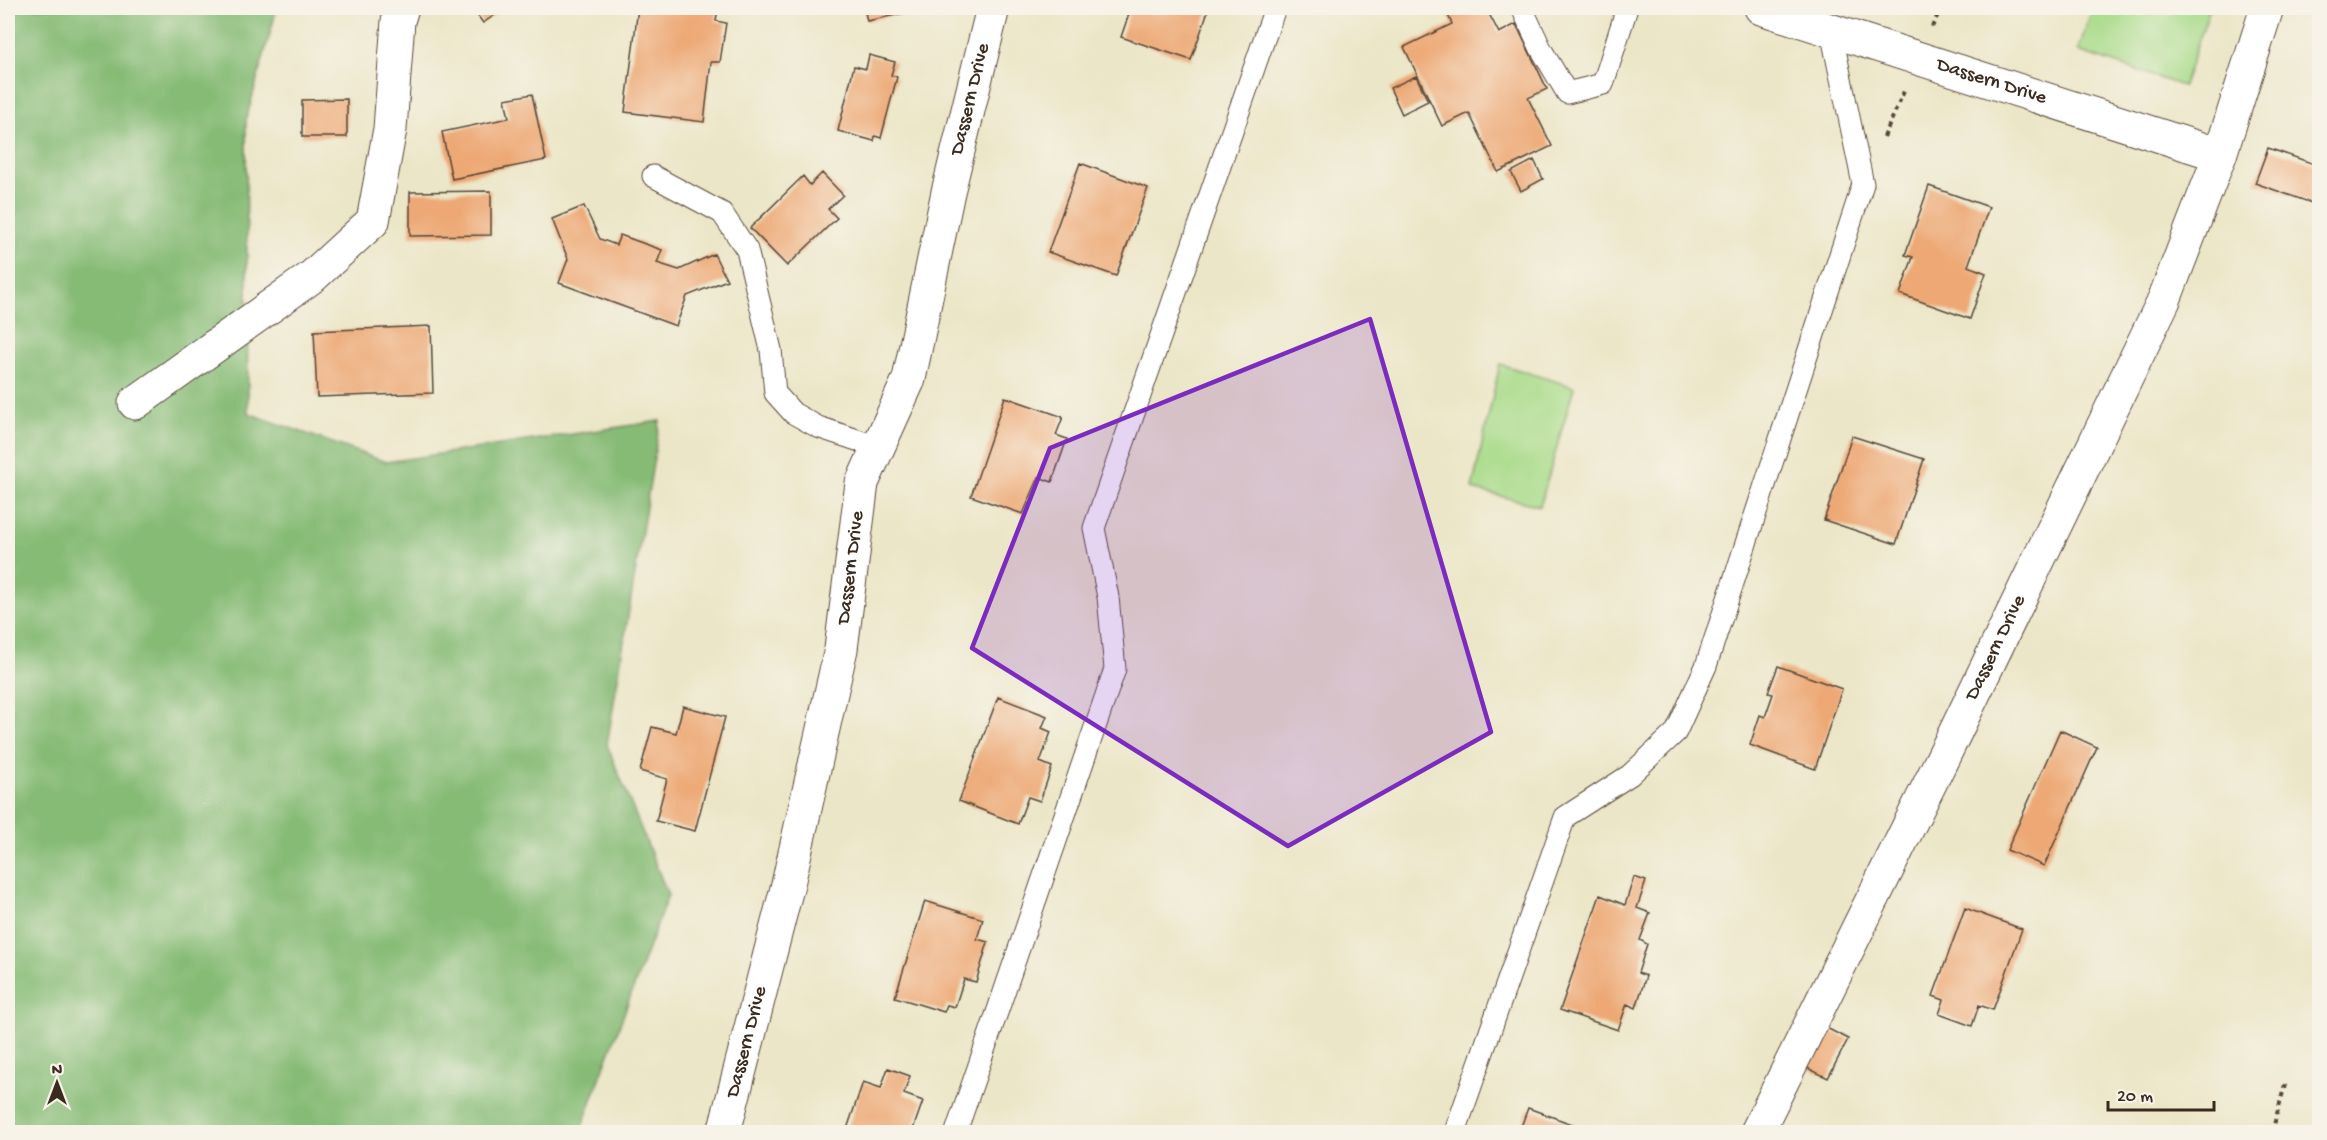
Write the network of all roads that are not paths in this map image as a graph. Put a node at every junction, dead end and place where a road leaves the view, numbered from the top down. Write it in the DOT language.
graph roads {
  1 [pos="402,8"];
  2 [pos="993,8"];
  3 [pos="1275,8"];
  4 [pos="1522,8"];
  5 [pos="1627,8"];
  6 [pos="1761,8"];
  7 [pos="2266,8"];
  8 [pos="1831,31"];
  9 [pos="2220,155"];
  10 [pos="653,176"];
  11 [pos="135,403"];
  12 [pos="878,447"];
  13 [pos="724,1132"];
  14 [pos="956,1132"];
  15 [pos="1455,1132"];
  16 [pos="1757,1132"];
  1 -- 11 [label="street"];
  2 -- 12 [label="street, Dassern Drive"];
  3 -- 14 [label="lane"];
  4 -- 5 [label="lane"];
  6 -- 8 [label="street, Dassern Drive"];
  7 -- 9 [label="street, Dassern Drive"];
  8 -- 9 [label="street, Dassern Drive"];
  8 -- 15 [label="lane"];
  9 -- 16 [label="street, Dassern Drive"];
  10 -- 12 [label="lane"];
  12 -- 13 [label="street, Dassern Drive"];
}
